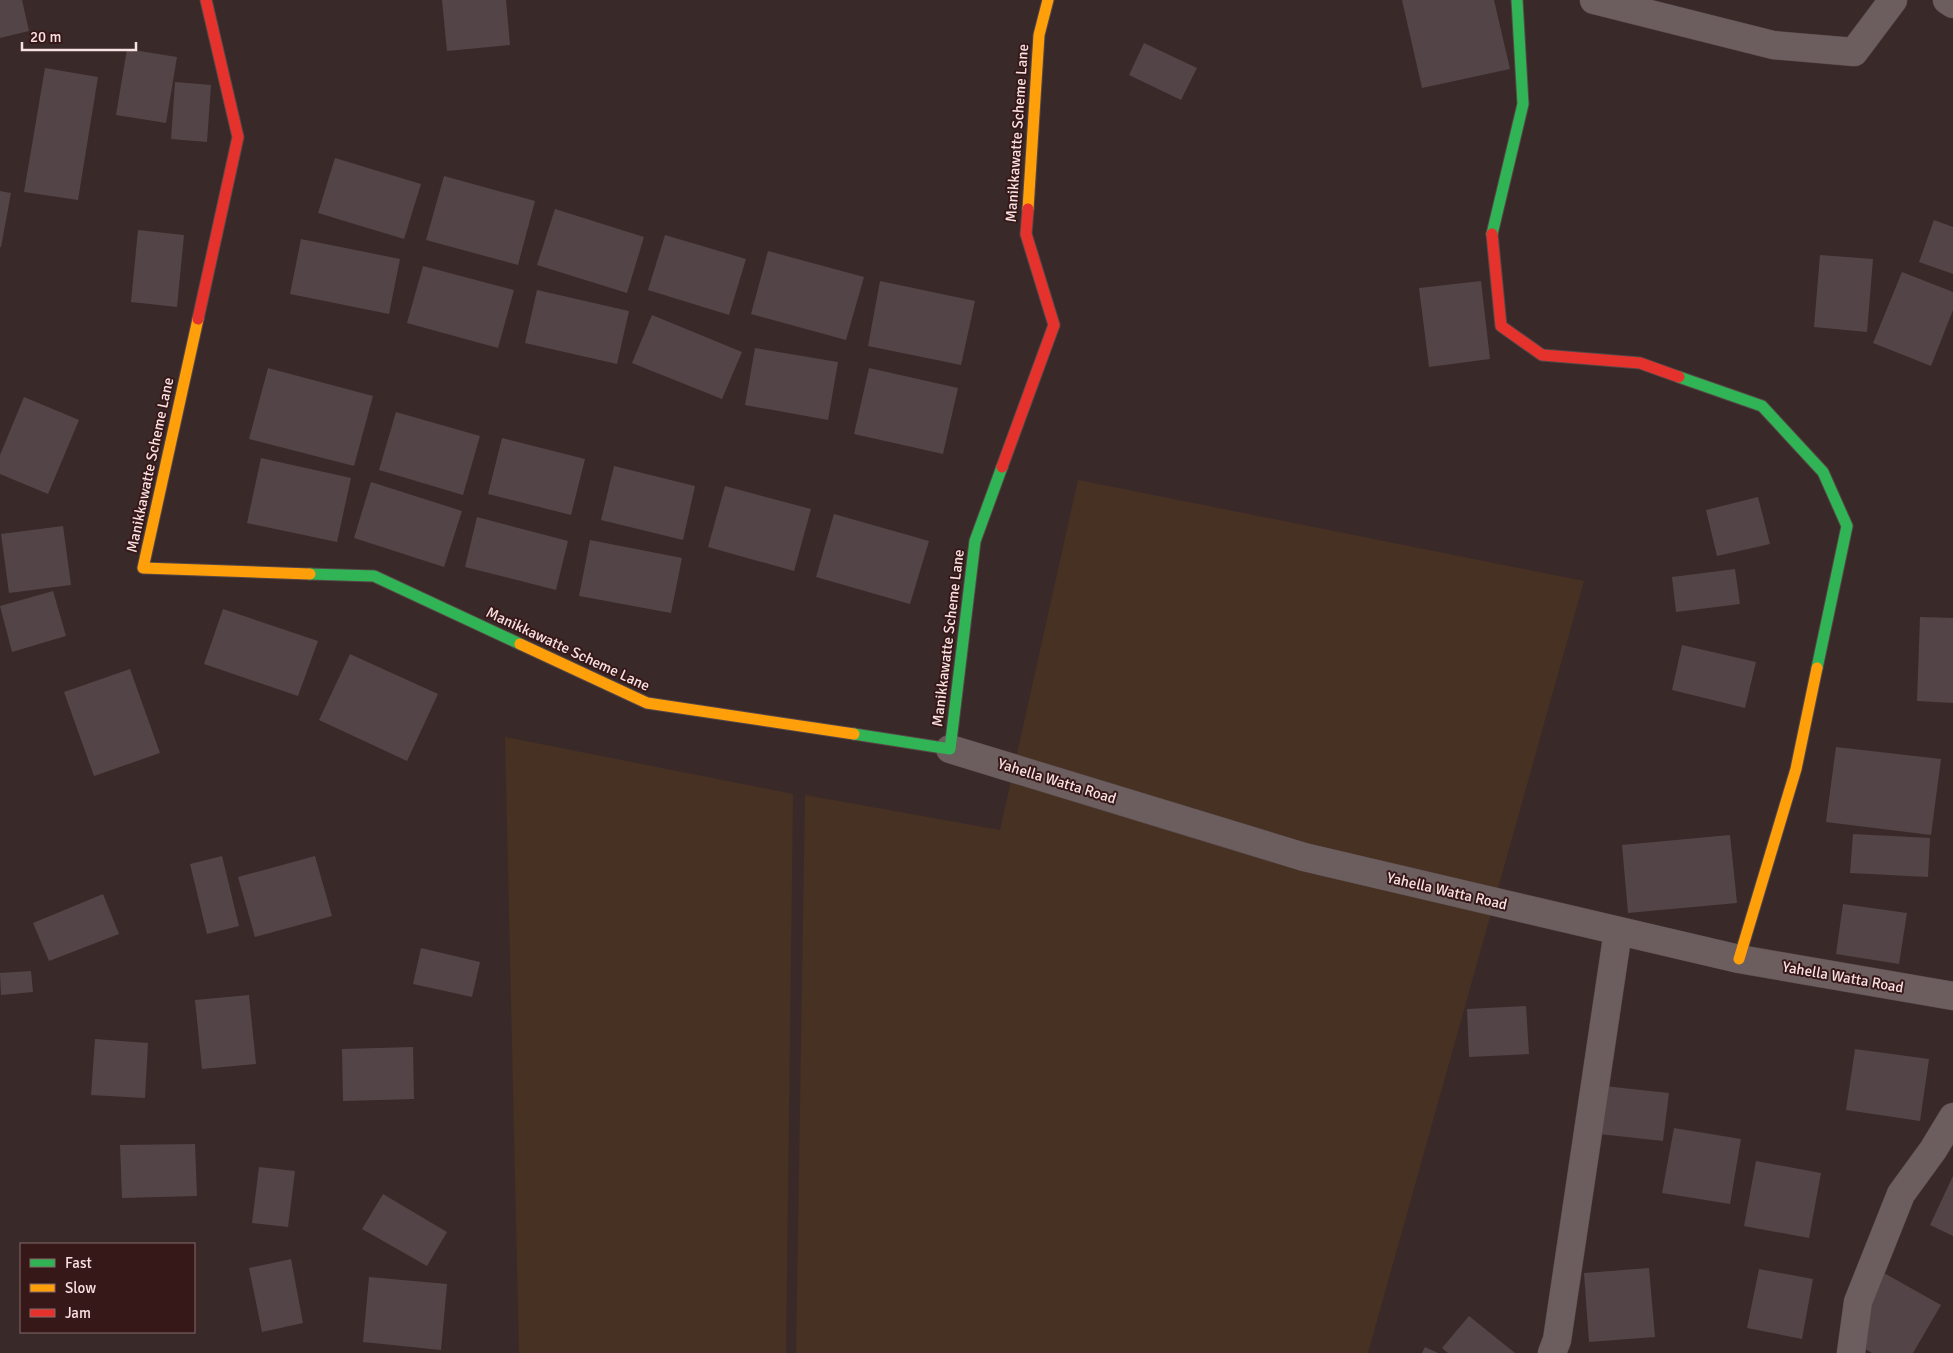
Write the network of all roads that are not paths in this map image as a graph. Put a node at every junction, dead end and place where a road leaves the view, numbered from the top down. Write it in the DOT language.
graph roads {
  1 [pos="206,0"];
  2 [pos="1048,0"];
  3 [pos="1517,0"];
  4 [pos="1594,0"];
  5 [pos="1893,0"];
  6 [pos="1947,0"];
  7 [pos="1953,4"];
  8 [pos="950,749"];
  9 [pos="1618,931"];
  10 [pos="1739,958"];
  11 [pos="1953,996"];
  12 [pos="1953,1117"];
  13 [pos="1552,1353"];
  14 [pos="1851,1353"];
  1 -- 8 [label="street, Manikkawatte Scheme Lane"];
  2 -- 8 [label="street, Manikkawatte Scheme Lane"];
  3 -- 10 [label="street"];
  4 -- 5 [label="street"];
  6 -- 7 [label="street"];
  8 -- 9 [label="street, Yahella Watta Road"];
  9 -- 10 [label="street, Yahella Watta Road"];
  9 -- 13 [label="street"];
  10 -- 11 [label="street, Yahella Watta Road"];
  12 -- 14 [label="street"];
}
